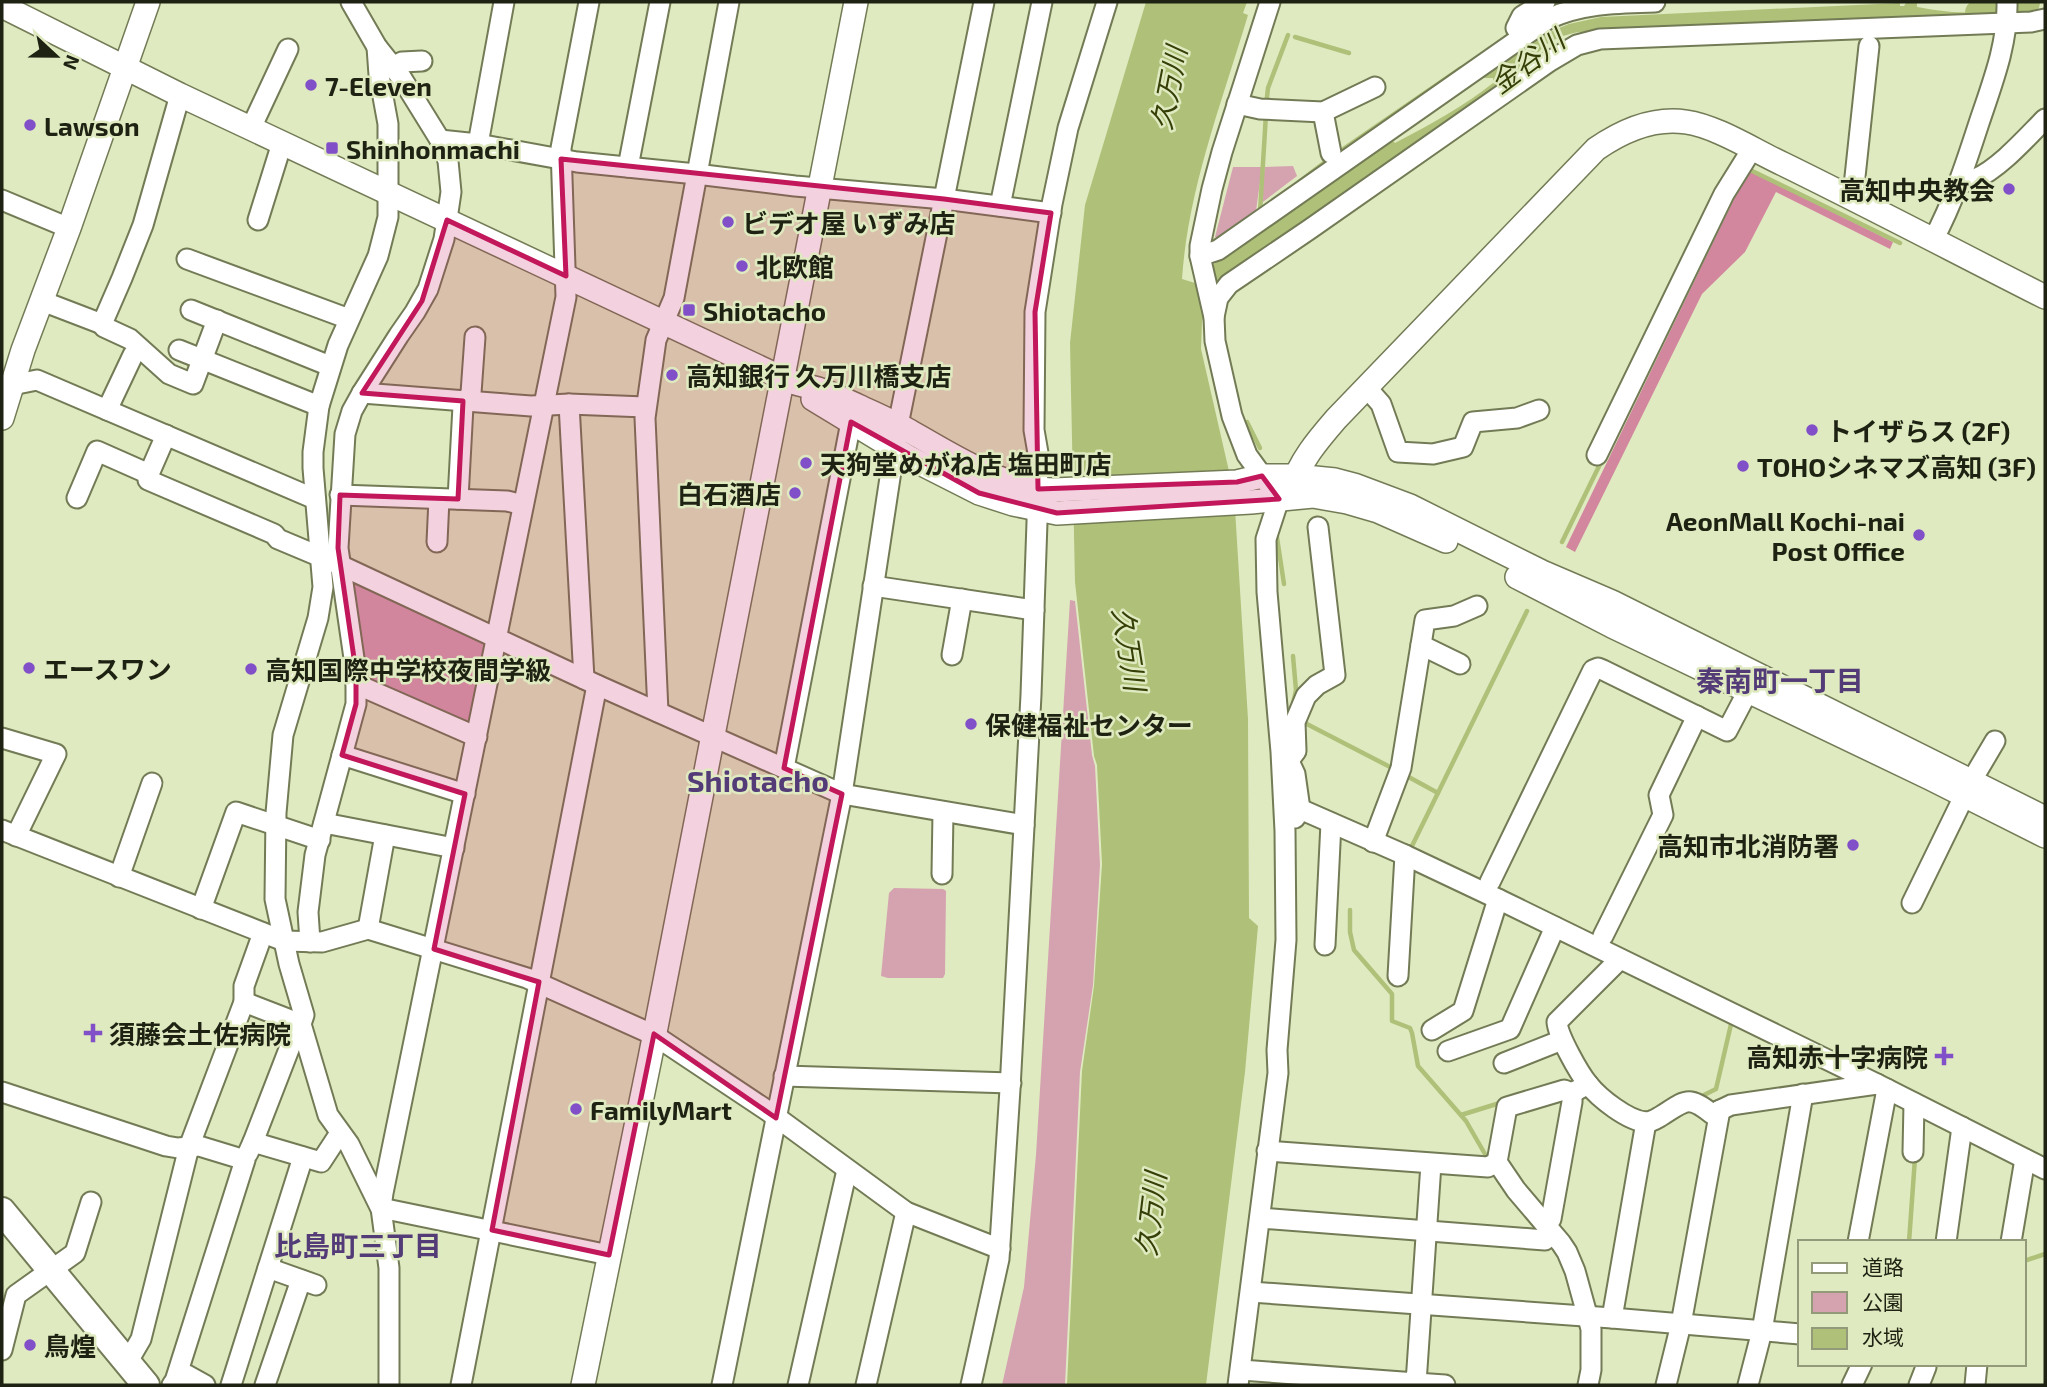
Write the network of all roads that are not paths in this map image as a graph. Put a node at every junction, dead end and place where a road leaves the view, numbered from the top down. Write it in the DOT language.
graph roads {
  1 [pos="148,2"];
  2 [pos="351,2"];
  3 [pos="504,2"];
  4 [pos="589,2"];
  5 [pos="660,2"];
  6 [pos="729,2"];
  7 [pos="856,2"];
  8 [pos="984,2"];
  9 [pos="1042,2"];
  10 [pos="1107,2"];
  11 [pos="1270,2"];
  12 [pos="1545,2"];
  13 [pos="1560,2"];
  14 [pos="1655,2"];
  15 [pos="3,6"];
  16 [pos="2007,14"];
  17 [pos="2045,19"];
  18 [pos="1525,30"];
  19 [pos="1869,46"];
  20 [pos="377,47"];
  21 [pos="288,49"];
  22 [pos="422,61"];
  23 [pos="392,67"];
  24 [pos="125,69"];
  25 [pos="1375,87"];
  26 [pos="180,95"];
  27 [pos="1237,104"];
  28 [pos="1323,112"];
  29 [pos="2045,119"];
  30 [pos="251,128"];
  31 [pos="440,140"];
  32 [pos="282,143"];
  33 [pos="478,144"];
  34 [pos="1752,149"];
  35 [pos="1331,153"];
  36 [pos="561,159"];
  37 [pos="628,167"];
  38 [pos="696,174"];
  39 [pos="1959,183"];
  40 [pos="820,188"];
  41 [pos="388,193"];
  42 [pos="1850,197"];
  43 [pos="2,200"];
  44 [pos="944,200"];
  45 [pos="1000,206"];
  46 [pos="1051,214"];
  47 [pos="258,220"];
  48 [pos="447,220"];
  49 [pos="69,228"];
  50 [pos="1933,240"];
  51 [pos="187,259"];
  52 [pos="1201,261"];
  53 [pos="567,277"];
  54 [pos="2045,297"];
  55 [pos="41,301"];
  56 [pos="191,310"];
  57 [pos="1212,310"];
  58 [pos="349,319"];
  59 [pos="217,320"];
  60 [pos="664,322"];
  61 [pos="102,324"];
  62 [pos="475,337"];
  63 [pos="140,349"];
  64 [pos="179,350"];
  65 [pos="202,359"];
  66 [pos="330,366"];
  67 [pos="790,382"];
  68 [pos="5,383"];
  69 [pos="1366,387"];
  70 [pos="362,393"];
  71 [pos="467,401"];
  72 [pos="569,404"];
  73 [pos="544,405"];
  74 [pos="319,406"];
  75 [pos="645,407"];
  76 [pos="107,410"];
  77 [pos="1539,410"];
  78 [pos="2,418"];
  79 [pos="851,422"];
  80 [pos="898,425"];
  81 [pos="166,435"];
  82 [pos="894,448"];
  83 [pos="1597,455"];
  84 [pos="149,474"];
  85 [pos="1262,476"];
  86 [pos="1295,476"];
  87 [pos="1237,492"];
  88 [pos="341,495"];
  89 [pos="77,498"];
  90 [pos="315,499"];
  91 [pos="449,499"];
  92 [pos="1284,499"];
  93 [pos="1047,500"];
  94 [pos="523,505"];
  95 [pos="1318,527"];
  96 [pos="437,542"];
  97 [pos="321,558"];
  98 [pos="340,565"];
  99 [pos="873,586"];
  100 [pos="962,599"];
  101 [pos="1477,606"];
  102 [pos="1034,610"];
  103 [pos="497,637"];
  104 [pos="1421,645"];
  105 [pos="952,655"];
  106 [pos="1460,664"];
  107 [pos="590,682"];
  108 [pos="356,684"];
  109 [pos="1748,691"];
  110 [pos="658,712"];
  111 [pos="1697,716"];
  112 [pos="477,737"];
  113 [pos="713,737"];
  114 [pos="2,738"];
  115 [pos="1995,741"];
  116 [pos="342,755"];
  117 [pos="1285,756"];
  118 [pos="785,768"];
  119 [pos="152,783"];
  120 [pos="1968,788"];
  121 [pos="465,793"];
  122 [pos="842,794"];
  123 [pos="1300,809"];
  124 [pos="943,812"];
  125 [pos="2045,818"];
  126 [pos="1331,823"];
  127 [pos="276,824"];
  128 [pos="1024,825"];
  129 [pos="1286,831"];
  130 [pos="322,832"];
  131 [pos="9,833"];
  132 [pos="385,835"];
  133 [pos="2045,836"];
  134 [pos="1374,842"];
  135 [pos="454,848"];
  136 [pos="1405,855"];
  137 [pos="942,874"];
  138 [pos="119,877"];
  139 [pos="1494,890"];
  140 [pos="1912,903"];
  141 [pos="201,909"];
  142 [pos="1555,927"];
  143 [pos="368,929"];
  144 [pos="263,933"];
  145 [pos="1603,936"];
  146 [pos="284,942"];
  147 [pos="310,942"];
  148 [pos="1325,945"];
  149 [pos="434,949"];
  150 [pos="1620,959"];
  151 [pos="1398,976"];
  152 [pos="539,982"];
  153 [pos="244,1002"];
  154 [pos="301,1024"];
  155 [pos="1432,1030"];
  156 [pos="654,1035"];
  157 [pos="1562,1041"];
  158 [pos="1448,1051"];
  159 [pos="1504,1063"];
  160 [pos="784,1076"];
  161 [pos="1011,1083"];
  162 [pos="1882,1086"];
  163 [pos="1580,1088"];
  164 [pos="2,1092"];
  165 [pos="1803,1094"];
  166 [pos="1914,1103"];
  167 [pos="1720,1110"];
  168 [pos="776,1118"];
  169 [pos="1646,1122"];
  170 [pos="1962,1127"];
  171 [pos="340,1133"];
  172 [pos="190,1147"];
  173 [pos="249,1151"];
  174 [pos="1267,1151"];
  175 [pos="1913,1152"];
  176 [pos="303,1157"];
  177 [pos="2025,1159"];
  178 [pos="1431,1164"];
  179 [pos="1492,1165"];
  180 [pos="2045,1169"];
  181 [pos="846,1170"];
  182 [pos="91,1202"];
  183 [pos="381,1208"];
  184 [pos="2,1211"];
  185 [pos="906,1212"];
  186 [pos="1260,1218"];
  187 [pos="492,1230"];
  188 [pos="1427,1231"];
  189 [pos="1546,1232"];
  190 [pos="1858,1240"];
  191 [pos="1946,1240"];
  192 [pos="2011,1240"];
  193 [pos="1000,1248"];
  194 [pos="610,1255"];
  195 [pos="268,1268"];
  196 [pos="51,1270"];
  197 [pos="1251,1293"];
  198 [pos="1422,1304"];
  199 [pos="1580,1316"];
  200 [pos="1612,1318"];
  201 [pos="1681,1324"];
  202 [pos="1762,1331"];
  203 [pos="1798,1334"];
  204 [pos="2,1350"];
  205 [pos="127,1363"];
  206 [pos="1861,1366"];
  207 [pos="1977,1366"];
  208 [pos="1239,1378"];
  209 [pos="174,1383"];
  210 [pos="1416,1383"];
  211 [pos="146,1385"];
  212 [pos="205,1385"];
  213 [pos="231,1385"];
  214 [pos="265,1385"];
  215 [pos="389,1385"];
  216 [pos="461,1385"];
  217 [pos="583,1385"];
  218 [pos="722,1385"];
  219 [pos="798,1385"];
  220 [pos="866,1385"];
  221 [pos="971,1385"];
  222 [pos="1445,1385"];
  223 [pos="1588,1385"];
  224 [pos="1666,1385"];
  225 [pos="1748,1385"];
  226 [pos="1852,1385"];
  227 [pos="1975,1385"];
  1 -- 24 [label="street"];
  2 -- 20 [label="street"];
  3 -- 33 [label="street"];
  4 -- 36 [label="street"];
  5 -- 37 [label="street"];
  6 -- 38 [label="street"];
  7 -- 40 [label="street"];
  8 -- 44 [label="street"];
  9 -- 45 [label="street"];
  10 -- 46 [label="street"];
  11 -- 27 [label="street"];
  12 -- 18 [label="street"];
  13 -- 18 [label="street"];
  14 -- 18 [label="street"];
  15 -- 24 [label="street"];
  16 -- 17 [label="street"];
  16 -- 39 [label="street"];
  16 -- 57 [label="street"];
  18 -- 52 [label="street"];
  19 -- 42 [label="street"];
  20 -- 23 [label="street"];
  20 -- 41 [label="street"];
  21 -- 30 [label="street"];
  22 -- 23 [label="street"];
  23 -- 31 [label="street"];
  24 -- 26 [label="street"];
  24 -- 49 [label="street"];
  25 -- 28 [label="street"];
  26 -- 30 [label="street"];
  26 -- 61 [label="street"];
  27 -- 28 [label="street"];
  27 -- 52 [label="street"];
  28 -- 35 [label="street"];
  29 -- 39 [label="street"];
  30 -- 32 [label="street"];
  31 -- 33 [label="street"];
  31 -- 48 [label="street"];
  32 -- 41 [label="street"];
  32 -- 47 [label="street"];
  33 -- 36 [label="street"];
  34 -- 42 [label="street"];
  34 -- 69 [label="street"];
  34 -- 83 [label="street"];
  36 -- 37 [label="street"];
  36 -- 53 [label="street"];
  37 -- 38 [label="street"];
  38 -- 40 [label="street"];
  38 -- 60 [label="street"];
  39 -- 50 [label="street"];
  40 -- 44 [label="street"];
  40 -- 67 [label="street"];
  41 -- 48 [label="street"];
  41 -- 58 [label="street"];
  42 -- 50 [label="street"];
  43 -- 49 [label="street"];
  44 -- 45 [label="street"];
  44 -- 80 [label="street"];
  45 -- 46 [label="street"];
  46 -- 93 [label="street"];
  48 -- 53 [label="street"];
  48 -- 70 [label="street"];
  49 -- 55 [label="street"];
  50 -- 54 [label="street"];
  51 -- 58 [label="street"];
  52 -- 57 [label="street"];
  53 -- 60 [label="street"];
  53 -- 73 [label="street"];
  55 -- 61 [label="street"];
  55 -- 68 [label="street"];
  56 -- 59 [label="street"];
  57 -- 85 [label="street"];
  58 -- 66 [label="street"];
  59 -- 65 [label="street"];
  59 -- 66 [label="street"];
  60 -- 67 [label="street"];
  60 -- 75 [label="street"];
  61 -- 63 [label="street"];
  62 -- 71 [label="street"];
  63 -- 65 [label="street"];
  63 -- 76 [label="street"];
  64 -- 65 [label="street"];
  65 -- 74 [label="street"];
  66 -- 74 [label="street"];
  67 -- 79 [label="street"];
  67 -- 80 [label="street"];
  67 -- 113 [label="street"];
  68 -- 76 [label="street"];
  68 -- 78 [label="street"];
  69 -- 77 [label="street"];
  69 -- 86 [label="street"];
  70 -- 71 [label="street"];
  70 -- 88 [label="street"];
  71 -- 73 [label="street"];
  71 -- 91 [label="street"];
  72 -- 73 [label="street"];
  72 -- 75 [label="street"];
  72 -- 107 [label="street"];
  73 -- 94 [label="street"];
  74 -- 90 [label="street"];
  75 -- 110 [label="street"];
  76 -- 81 [label="street"];
  79 -- 82 [label="street"];
  79 -- 118 [label="street"];
  80 -- 82 [label="street"];
  80 -- 93 [label="street"];
  81 -- 84 [label="street"];
  81 -- 90 [label="street"];
  82 -- 93 [label="street"];
  82 -- 99 [label="street"];
  84 -- 89 [label="street"];
  84 -- 97 [label="street"];
  85 -- 86 [label="street"];
  85 -- 87 [label="street"];
  85 -- 92 [label="street"];
  86 -- 92 [label="street"];
  86 -- 120 [label="street"];
  87 -- 92 [label="street"];
  87 -- 93 [label="street"];
  88 -- 91 [label="street"];
  88 -- 98 [label="street"];
  90 -- 97 [label="street"];
  91 -- 94 [label="street"];
  91 -- 96 [label="street"];
  92 -- 109 [label="street"];
  92 -- 117 [label="street"];
  93 -- 102 [label="street"];
  94 -- 103 [label="street"];
  95 -- 117 [label="street"];
  97 -- 98 [label="street"];
  97 -- 127 [label="street"];
  98 -- 103 [label="street"];
  98 -- 108 [label="street"];
  99 -- 100 [label="street"];
  99 -- 122 [label="street"];
  100 -- 102 [label="street"];
  100 -- 105 [label="street"];
  101 -- 104 [label="street"];
  102 -- 128 [label="street"];
  103 -- 107 [label="street"];
  103 -- 112 [label="street"];
  104 -- 106 [label="street"];
  104 -- 134 [label="street"];
  107 -- 110 [label="street"];
  107 -- 152 [label="street"];
  108 -- 112 [label="street"];
  108 -- 116 [label="street"];
  109 -- 111 [label="street"];
  109 -- 120 [label="street"];
  110 -- 113 [label="street"];
  111 -- 139 [label="street"];
  111 -- 145 [label="street"];
  112 -- 121 [label="street"];
  113 -- 118 [label="street"];
  113 -- 156 [label="street"];
  114 -- 131 [label="street"];
  115 -- 120 [label="street"];
  116 -- 121 [label="street"];
  116 -- 130 [label="street"];
  117 -- 123 [label="street"];
  117 -- 129 [label="street"];
  118 -- 122 [label="street"];
  119 -- 138 [label="street"];
  120 -- 125 [label="street"];
  120 -- 133 [label="street"];
  120 -- 140 [label="street"];
  121 -- 135 [label="street"];
  122 -- 124 [label="street"];
  122 -- 160 [label="street"];
  123 -- 126 [label="street"];
  123 -- 129 [label="street"];
  124 -- 128 [label="street"];
  124 -- 137 [label="street"];
  126 -- 134 [label="street"];
  126 -- 148 [label="street"];
  127 -- 130 [label="street"];
  127 -- 141 [label="street"];
  127 -- 146 [label="street"];
  128 -- 161 [label="street"];
  129 -- 174 [label="street"];
  130 -- 132 [label="street"];
  130 -- 147 [label="street"];
  131 -- 138 [label="street"];
  132 -- 135 [label="street"];
  132 -- 143 [label="street"];
  134 -- 136 [label="street"];
  135 -- 149 [label="street"];
  136 -- 139 [label="street"];
  136 -- 151 [label="street"];
  138 -- 141 [label="street"];
  139 -- 142 [label="street"];
  139 -- 155 [label="street"];
  141 -- 144 [label="street"];
  142 -- 150 [label="street"];
  142 -- 158 [label="street"];
  143 -- 147 [label="street"];
  143 -- 149 [label="street"];
  144 -- 146 [label="street"];
  144 -- 153 [label="street"];
  146 -- 147 [label="street"];
  146 -- 154 [label="street"];
  149 -- 152 [label="street"];
  149 -- 183 [label="street"];
  150 -- 157 [label="street"];
  150 -- 162 [label="street"];
  152 -- 156 [label="street"];
  152 -- 187 [label="street"];
  153 -- 154 [label="street"];
  153 -- 172 [label="street"];
  154 -- 171 [label="street"];
  154 -- 173 [label="street"];
  156 -- 168 [label="street"];
  156 -- 194 [label="street"];
  157 -- 159 [label="street"];
  157 -- 163 [label="street"];
  160 -- 161 [label="street"];
  160 -- 168 [label="street"];
  161 -- 193 [label="street"];
  162 -- 165 [label="street"];
  162 -- 166 [label="street"];
  162 -- 190 [label="street"];
  163 -- 169 [label="street"];
  163 -- 179 [label="street"];
  163 -- 189 [label="street"];
  164 -- 172 [label="street"];
  165 -- 167 [label="street"];
  165 -- 202 [label="street"];
  166 -- 170 [label="street"];
  166 -- 175 [label="street"];
  167 -- 169 [label="street"];
  167 -- 201 [label="street"];
  168 -- 181 [label="street"];
  168 -- 218 [label="street"];
  169 -- 200 [label="street"];
  170 -- 177 [label="street"];
  170 -- 191 [label="street"];
  171 -- 176 [label="street"];
  171 -- 183 [label="street"];
  172 -- 173 [label="street"];
  172 -- 205 [label="street"];
  173 -- 176 [label="street"];
  173 -- 209 [label="street"];
  174 -- 178 [label="street"];
  174 -- 186 [label="street"];
  176 -- 195 [label="street"];
  177 -- 180 [label="street"];
  177 -- 192 [label="street"];
  178 -- 179 [label="street"];
  178 -- 188 [label="street"];
  179 -- 189 [label="street"];
  181 -- 185 [label="street"];
  181 -- 219 [label="street"];
  182 -- 196 [label="street"];
  183 -- 187 [label="street"];
  183 -- 215 [label="street"];
  184 -- 196 [label="main road"];
  185 -- 193 [label="street"];
  185 -- 220 [label="street"];
  186 -- 188 [label="street"];
  186 -- 197 [label="street"];
  187 -- 194 [label="street"];
  187 -- 216 [label="street"];
  188 -- 189 [label="street"];
  188 -- 198 [label="street"];
  189 -- 199 [label="street"];
  193 -- 221 [label="street"];
  194 -- 217 [label="street"];
  195 -- 213 [label="street"];
  195 -- 214 [label="street"];
  196 -- 204 [label="street"];
  196 -- 205 [label="main road"];
  197 -- 198 [label="street"];
  197 -- 208 [label="street"];
  198 -- 199 [label="street"];
  198 -- 210 [label="street"];
  199 -- 200 [label="street"];
  199 -- 223 [label="street"];
  200 -- 201 [label="street"];
  201 -- 202 [label="street"];
  201 -- 224 [label="street"];
  202 -- 203 [label="street"];
  202 -- 225 [label="street"];
  205 -- 211 [label="main road"];
  206 -- 226 [label="street"];
  207 -- 227 [label="street"];
  208 -- 210 [label="street"];
  209 -- 212 [label="street"];
  210 -- 222 [label="street"];
}
